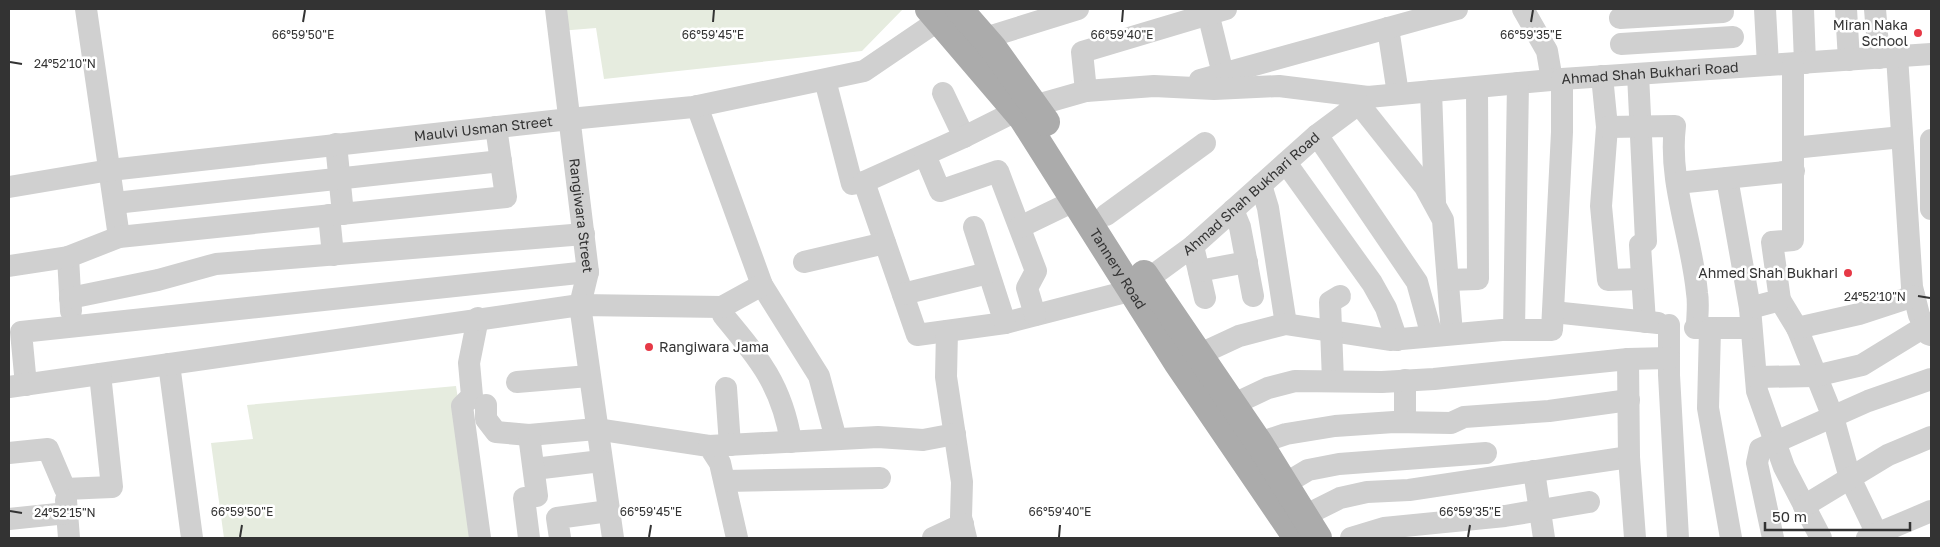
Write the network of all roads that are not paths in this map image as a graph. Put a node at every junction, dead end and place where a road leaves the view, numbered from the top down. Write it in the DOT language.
graph roads {
  1 [pos="86,9"];
  2 [pos="556,9"];
  3 [pos="1078,9"];
  4 [pos="1457,9"];
  5 [pos="1523,9"];
  6 [pos="1765,9"];
  7 [pos="1802,9"];
  8 [pos="1846,9"];
  9 [pos="1875,9"];
  10 [pos="1723,10"];
  11 [pos="1217,11"];
  12 [pos="1666,12"];
  13 [pos="942,13"];
  14 [pos="1620,13"];
  15 [pos="1388,28"];
  16 [pos="1734,37"];
  17 [pos="985,38"];
  18 [pos="1620,44"];
  19 [pos="1931,54"];
  20 [pos="1888,57"];
  21 [pos="1849,60"];
  22 [pos="1799,63"];
  23 [pos="1768,65"];
  24 [pos="1734,67"];
  25 [pos="1223,74"];
  26 [pos="1620,75"];
  27 [pos="825,80"];
  28 [pos="1557,80"];
  29 [pos="1518,83"];
  30 [pos="1176,87"];
  31 [pos="1477,87"];
  32 [pos="1430,91"];
  33 [pos="1086,92"];
  34 [pos="943,93"];
  35 [pos="1398,94"];
  36 [pos="1364,100"];
  37 [pos="697,106"];
  38 [pos="1025,108"];
  39 [pos="570,118"];
  40 [pos="496,127"];
  41 [pos="1607,127"];
  42 [pos="1641,127"];
  43 [pos="1317,135"];
  44 [pos="964,137"];
  45 [pos="1902,137"];
  46 [pos="1931,140"];
  47 [pos="1205,143"];
  48 [pos="336,144"];
  49 [pos="1794,148"];
  50 [pos="925,155"];
  51 [pos="501,161"];
  52 [pos="1286,163"];
  53 [pos="110,170"];
  54 [pos="1794,171"];
  55 [pos="339,178"];
  56 [pos="1727,178"];
  57 [pos="864,182"];
  58 [pos="1678,182"];
  59 [pos="1261,185"];
  60 [pos="9,187"];
  61 [pos="1076,200"];
  62 [pos="115,203"];
  63 [pos="1436,206"];
  64 [pos="1931,209"];
  65 [pos="1233,210"];
  66 [pos="336,214"];
  67 [pos="1106,214"];
  68 [pos="974,227"];
  69 [pos="1020,227"];
  70 [pos="584,234"];
  71 [pos="120,237"];
  72 [pos="1772,242"];
  73 [pos="886,243"];
  74 [pos="1739,245"];
  75 [pos="1193,246"];
  76 [pos="333,255"];
  77 [pos="68,257"];
  78 [pos="804,262"];
  79 [pos="1247,262"];
  80 [pos="9,266"];
  81 [pos="1199,271"];
  82 [pos="588,272"];
  83 [pos="988,273"];
  84 [pos="1642,279"];
  85 [pos="1448,280"];
  86 [pos="504,281"];
  87 [pos="762,285"];
  88 [pos="1140,285"];
  89 [pos="903,294"];
  90 [pos="1253,296"];
  91 [pos="1340,296"];
  92 [pos="1914,296"];
  93 [pos="70,298"];
  94 [pos="1205,298"];
  95 [pos="1780,300"];
  96 [pos="580,305"];
  97 [pos="722,308"];
  98 [pos="1553,312"];
  99 [pos="507,314"];
  100 [pos="1034,315"];
  101 [pos="478,318"];
  102 [pos="1285,318"];
  103 [pos="1751,318"];
  104 [pos="1645,322"];
  105 [pos="1005,323"];
  106 [pos="1669,325"];
  107 [pos="72,327"];
  108 [pos="1704,328"];
  109 [pos="1797,328"];
  110 [pos="1514,330"];
  111 [pos="947,331"];
  112 [pos="1332,331"];
  113 [pos="1928,331"];
  114 [pos="1442,335"];
  115 [pos="1397,340"];
  116 [pos="1198,355"];
  117 [pos="1669,358"];
  118 [pos="1628,359"];
  119 [pos="168,364"];
  120 [pos="100,374"];
  121 [pos="589,376"];
  122 [pos="1815,376"];
  123 [pos="1756,377"];
  124 [pos="1931,379"];
  125 [pos="1405,380"];
  126 [pos="1333,381"];
  127 [pos="517,382"];
  128 [pos="17,386"];
  129 [pos="726,388"];
  130 [pos="1629,400"];
  131 [pos="486,405"];
  132 [pos="1232,405"];
  133 [pos="1833,417"];
  134 [pos="1406,422"];
  135 [pos="596,429"];
  136 [pos="955,434"];
  137 [pos="529,435"];
  138 [pos="1931,437"];
  139 [pos="836,439"];
  140 [pos="1776,440"];
  141 [pos="790,442"];
  142 [pos="1258,442"];
  143 [pos="720,446"];
  144 [pos="9,453"];
  145 [pos="1486,453"];
  146 [pos="1629,457"];
  147 [pos="601,461"];
  148 [pos="534,469"];
  149 [pos="1534,471"];
  150 [pos="880,478"];
  151 [pos="1850,478"];
  152 [pos="725,481"];
  153 [pos="1283,485"];
  154 [pos="65,489"];
  155 [pos="1589,502"];
  156 [pos="1804,506"];
  157 [pos="1540,510"];
  158 [pos="608,511"];
  159 [pos="1931,511"];
  160 [pos="67,513"];
  161 [pos="9,519"];
  162 [pos="964,531"];
  163 [pos="1306,531"];
  164 [pos="1872,536"];
  165 [pos="69,538"];
  166 [pos="192,538"];
  167 [pos="480,538"];
  168 [pos="529,538"];
  169 [pos="560,538"];
  170 [pos="613,538"];
  171 [pos="737,538"];
  172 [pos="933,538"];
  173 [pos="1351,538"];
  174 [pos="1544,538"];
  175 [pos="1636,538"];
  176 [pos="1678,538"];
  177 [pos="1731,538"];
  178 [pos="1773,538"];
  179 [pos="1821,538"];
  1 -- 53 [label="street"];
  2 -- 39 [label="street, Rangiwara Street"];
  3 -- 17 [label="street"];
  4 -- 15 [label="street"];
  5 -- 28 [label="street"];
  6 -- 23 [label="street"];
  7 -- 22 [label="street"];
  8 -- 21 [label="street"];
  9 -- 20 [label="street"];
  10 -- 12 [label="street"];
  10 -- 16 [label="street"];
  11 -- 25 [label="street"];
  11 -- 33 [label="street"];
  12 -- 14 [label="street"];
  13 -- 17 [label="main road, Tannery Road"];
  13 -- 27 [label="street, Maulvi Usman Street"];
  13 -- 38 [label="main road, Tannery Road"];
  14 -- 18 [label="street"];
  15 -- 25 [label="street"];
  15 -- 35 [label="street"];
  16 -- 18 [label="street"];
  16 -- 24 [label="street"];
  17 -- 38 [label="main road, Tannery Road"];
  18 -- 26 [label="street"];
  19 -- 20 [label="street, Ahmad Shah Bukhari Road"];
  20 -- 21 [label="street, Ahmad Shah Bukhari Road"];
  20 -- 45 [label="street"];
  21 -- 22 [label="street, Ahmad Shah Bukhari Road"];
  22 -- 23 [label="street, Ahmad Shah Bukhari Road"];
  22 -- 49 [label="street"];
  23 -- 24 [label="street, Ahmad Shah Bukhari Road"];
  24 -- 26 [label="street, Ahmad Shah Bukhari Road"];
  25 -- 30 [label="street"];
  26 -- 28 [label="street, Ahmad Shah Bukhari Road"];
  26 -- 41 [label="street"];
  26 -- 42 [label="street"];
  27 -- 37 [label="street, Maulvi Usman Street"];
  27 -- 57 [label="street"];
  28 -- 29 [label="street, Ahmad Shah Bukhari Road"];
  28 -- 98 [label="street"];
  29 -- 31 [label="street, Ahmad Shah Bukhari Road"];
  29 -- 110 [label="street"];
  30 -- 33 [label="street, Ahmad Shah Bukhari Road"];
  30 -- 36 [label="street, Ahmad Shah Bukhari Road"];
  31 -- 32 [label="street, Ahmad Shah Bukhari Road"];
  31 -- 85 [label="street"];
  32 -- 35 [label="street, Ahmad Shah Bukhari Road"];
  32 -- 63 [label="street"];
  33 -- 38 [label="street, Ahmad Shah Bukhari Road"];
  34 -- 44 [label="street"];
  35 -- 36 [label="street, Ahmad Shah Bukhari Road"];
  36 -- 43 [label="street, Ahmad Shah Bukhari Road"];
  36 -- 63 [label="street"];
  37 -- 39 [label="street, Maulvi Usman Street"];
  37 -- 87 [label="street"];
  38 -- 44 [label="street, Ahmad Shah Bukhari Road"];
  38 -- 61 [label="main road, Tannery Road"];
  38 -- 67 [label="main road, Tannery Road"];
  39 -- 40 [label="street, Maulvi Usman Street"];
  39 -- 70 [label="street, Rangiwara Street"];
  40 -- 48 [label="street, Maulvi Usman Street"];
  40 -- 51 [label="street"];
  41 -- 42 [label="street"];
  41 -- 84 [label="street"];
  42 -- 58 [label="street"];
  42 -- 84 [label="street"];
  43 -- 52 [label="street, Ahmad Shah Bukhari Road"];
  43 -- 114 [label="street"];
  44 -- 50 [label="street, Ahmad Shah Bukhari Road"];
  45 -- 49 [label="street"];
  45 -- 92 [label="street"];
  46 -- 64 [label="street"];
  47 -- 67 [label="street"];
  48 -- 53 [label="street, Maulvi Usman Street"];
  48 -- 55 [label="street"];
  49 -- 54 [label="street"];
  50 -- 57 [label="street, Ahmad Shah Bukhari Road"];
  50 -- 69 [label="street"];
  51 -- 55 [label="street"];
  51 -- 66 [label="street"];
  52 -- 59 [label="street, Ahmad Shah Bukhari Road"];
  52 -- 115 [label="street"];
  53 -- 60 [label="street, Maulvi Usman Street"];
  53 -- 62 [label="street"];
  54 -- 56 [label="street"];
  54 -- 72 [label="street"];
  55 -- 62 [label="street"];
  55 -- 66 [label="street"];
  56 -- 58 [label="street"];
  56 -- 74 [label="street"];
  57 -- 73 [label="street"];
  58 -- 108 [label="street"];
  59 -- 65 [label="street, Ahmad Shah Bukhari Road"];
  59 -- 102 [label="street"];
  61 -- 69 [label="street"];
  61 -- 88 [label="main road, Tannery Road"];
  62 -- 71 [label="street"];
  63 -- 85 [label="street"];
  65 -- 75 [label="street, Ahmad Shah Bukhari Road"];
  65 -- 79 [label="street"];
  66 -- 71 [label="street"];
  66 -- 76 [label="street"];
  67 -- 88 [label="main road, Tannery Road"];
  68 -- 83 [label="street"];
  69 -- 100 [label="street"];
  70 -- 76 [label="street"];
  70 -- 82 [label="street, Rangiwara Street"];
  71 -- 77 [label="street"];
  72 -- 74 [label="street"];
  72 -- 95 [label="street"];
  73 -- 78 [label="street"];
  73 -- 89 [label="street"];
  74 -- 103 [label="street"];
  75 -- 81 [label="street"];
  75 -- 88 [label="street, Ahmad Shah Bukhari Road"];
  76 -- 93 [label="street"];
  77 -- 80 [label="street"];
  77 -- 93 [label="street"];
  79 -- 81 [label="street"];
  79 -- 90 [label="street"];
  81 -- 94 [label="street"];
  82 -- 86 [label="street"];
  82 -- 96 [label="street, Rangiwara Street"];
  83 -- 89 [label="street"];
  83 -- 105 [label="street"];
  84 -- 104 [label="street"];
  85 -- 114 [label="street"];
  86 -- 99 [label="street"];
  86 -- 107 [label="street"];
  87 -- 97 [label="street"];
  87 -- 139 [label="street"];
  88 -- 100 [label="street"];
  88 -- 116 [label="main road, Tannery Road"];
  88 -- 163 [label="main road, Tannery Road"];
  89 -- 111 [label="street"];
  91 -- 112 [label="street"];
  92 -- 109 [label="street"];
  92 -- 113 [label="street"];
  93 -- 107 [label="street"];
  95 -- 103 [label="street"];
  95 -- 109 [label="street"];
  96 -- 97 [label="street"];
  96 -- 99 [label="street"];
  96 -- 121 [label="street, Rangiwara Street"];
  97 -- 141 [label="street"];
  98 -- 104 [label="street"];
  98 -- 110 [label="street"];
  99 -- 101 [label="street"];
  100 -- 105 [label="street"];
  101 -- 119 [label="street"];
  101 -- 167 [label="street"];
  103 -- 108 [label="street"];
  103 -- 123 [label="street"];
  104 -- 106 [label="street"];
  105 -- 111 [label="street"];
  106 -- 108 [label="street"];
  106 -- 117 [label="street"];
  107 -- 128 [label="street"];
  108 -- 177 [label="street"];
  109 -- 122 [label="street"];
  110 -- 114 [label="street"];
  111 -- 136 [label="street"];
  112 -- 115 [label="street"];
  112 -- 116 [label="street"];
  112 -- 126 [label="street"];
  113 -- 122 [label="street"];
  114 -- 115 [label="street"];
  116 -- 132 [label="main road, Tannery Road"];
  117 -- 118 [label="street"];
  117 -- 176 [label="street"];
  118 -- 125 [label="street"];
  118 -- 130 [label="street"];
  119 -- 120 [label="street"];
  119 -- 166 [label="street"];
  120 -- 128 [label="street"];
  120 -- 154 [label="street"];
  121 -- 127 [label="street"];
  121 -- 135 [label="street, Rangiwara Street"];
  122 -- 123 [label="street"];
  122 -- 133 [label="street"];
  123 -- 140 [label="street"];
  124 -- 133 [label="street"];
  125 -- 126 [label="street"];
  125 -- 134 [label="street"];
  126 -- 132 [label="street"];
  129 -- 143 [label="street"];
  130 -- 134 [label="street"];
  130 -- 146 [label="street"];
  131 -- 137 [label="street"];
  132 -- 142 [label="main road, Tannery Road"];
  133 -- 140 [label="street"];
  133 -- 151 [label="street"];
  134 -- 142 [label="street"];
  135 -- 137 [label="street"];
  135 -- 143 [label="street"];
  135 -- 147 [label="street, Rangiwara Street"];
  136 -- 139 [label="street"];
  136 -- 162 [label="street"];
  137 -- 148 [label="street"];
  138 -- 151 [label="street"];
  139 -- 141 [label="street"];
  140 -- 156 [label="street"];
  140 -- 178 [label="street"];
  141 -- 143 [label="street"];
  142 -- 153 [label="main road, Tannery Road"];
  143 -- 152 [label="street"];
  144 -- 154 [label="street"];
  145 -- 153 [label="street"];
  146 -- 149 [label="street"];
  146 -- 175 [label="street"];
  147 -- 148 [label="street"];
  147 -- 158 [label="street, Rangiwara Street"];
  148 -- 168 [label="street"];
  149 -- 157 [label="street"];
  149 -- 163 [label="street"];
  150 -- 152 [label="street"];
  151 -- 156 [label="street"];
  151 -- 164 [label="street"];
  152 -- 171 [label="street"];
  153 -- 163 [label="main road, Tannery Road"];
  154 -- 160 [label="street"];
  155 -- 157 [label="street"];
  156 -- 179 [label="street"];
  157 -- 173 [label="street"];
  157 -- 174 [label="street"];
  158 -- 169 [label="street"];
  158 -- 170 [label="street, Rangiwara Street"];
  159 -- 164 [label="street"];
  160 -- 161 [label="street"];
  160 -- 165 [label="street"];
  162 -- 172 [label="street"];
}
